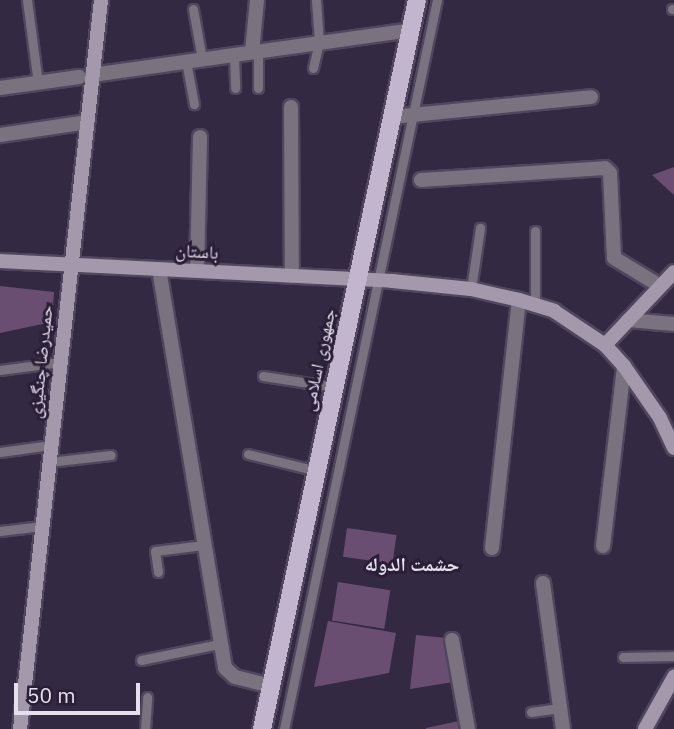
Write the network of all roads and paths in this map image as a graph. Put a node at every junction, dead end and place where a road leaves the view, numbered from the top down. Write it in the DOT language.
graph roads {
  1 [pos="27,0"];
  2 [pos="101,0"];
  3 [pos="257,0"];
  4 [pos="316,0"];
  5 [pos="417,0"];
  6 [pos="437,0"];
  7 [pos="193,9"];
  8 [pos="411,30"];
  9 [pos="319,42"];
  10 [pos="255,51"];
  11 [pos="234,54"];
  12 [pos="202,59"];
  13 [pos="186,61"];
  14 [pos="313,68"];
  15 [pos="86,76"];
  16 [pos="38,83"];
  17 [pos="0,88"];
  18 [pos="235,88"];
  19 [pos="258,88"];
  20 [pos="591,97"];
  21 [pos="194,104"];
  22 [pos="292,107"];
  23 [pos="413,115"];
  24 [pos="392,117"];
  25 [pos="87,122"];
  26 [pos="0,135"];
  27 [pos="200,137"];
  28 [pos="421,180"];
  29 [pos="480,228"];
  30 [pos="535,231"];
  31 [pos="0,261"];
  32 [pos="71,264"];
  33 [pos="159,269"];
  34 [pos="197,271"];
  35 [pos="674,272"];
  36 [pos="292,276"];
  37 [pos="357,279"];
  38 [pos="385,281"];
  39 [pos="660,286"];
  40 [pos="471,289"];
  41 [pos="519,300"];
  42 [pos="535,305"];
  43 [pos="628,320"];
  44 [pos="674,324"];
  45 [pos="604,345"];
  46 [pos="60,362"];
  47 [pos="624,366"];
  48 [pos="0,370"];
  49 [pos="263,376"];
  50 [pos="335,387"];
  51 [pos="51,445"];
  52 [pos="674,448"];
  53 [pos="0,452"];
  54 [pos="248,454"];
  55 [pos="111,455"];
  56 [pos="49,463"];
  57 [pos="317,471"];
  58 [pos="42,526"];
  59 [pos="0,531"];
  60 [pos="204,545"];
  61 [pos="603,546"];
  62 [pos="492,548"];
  63 [pos="158,572"];
  64 [pos="543,583"];
  65 [pos="452,640"];
  66 [pos="219,644"];
  67 [pos="674,656"];
  68 [pos="623,657"];
  69 [pos="141,660"];
  70 [pos="674,677"];
  71 [pos="271,686"];
  72 [pos="147,697"];
  73 [pos="561,708"];
  74 [pos="531,712"];
  75 [pos="20,729"];
  76 [pos="145,729"];
  77 [pos="262,729"];
  78 [pos="284,729"];
  79 [pos="468,729"];
  80 [pos="564,729"];
  81 [pos="645,729"];
  1 -- 16 [label="lane"];
  2 -- 15 [label="street, حمیدرضا چنگیزی"];
  3 -- 10 [label="street"];
  4 -- 9 [label="lane"];
  5 -- 8 [label="main road, جمهوری اسلامی"];
  6 -- 23 [label="lane"];
  7 -- 12 [label="lane"];
  8 -- 9 [label="street"];
  8 -- 24 [label="main road, جمهوری اسلامی"];
  9 -- 10 [label="street"];
  9 -- 14 [label="lane"];
  10 -- 11 [label="street"];
  10 -- 19 [label="lane"];
  11 -- 12 [label="street"];
  11 -- 18 [label="lane"];
  12 -- 13 [label="street"];
  13 -- 15 [label="street"];
  13 -- 21 [label="lane"];
  15 -- 16 [label="street"];
  15 -- 25 [label="street, حمیدرضا چنگیزی"];
  16 -- 17 [label="street"];
  20 -- 23 [label="street"];
  22 -- 36 [label="street"];
  23 -- 24 [label="street"];
  23 -- 38 [label="lane"];
  24 -- 37 [label="main road, جمهوری اسلامی"];
  25 -- 26 [label="street"];
  25 -- 32 [label="street, حمیدرضا چنگیزی"];
  27 -- 34 [label="street"];
  28 -- 39 [label="street"];
  29 -- 40 [label="lane"];
  30 -- 42 [label="lane"];
  31 -- 32 [label="street, باستان"];
  32 -- 33 [label="street, باستان"];
  32 -- 46 [label="street, حمیدرضا چنگیزی"];
  33 -- 34 [label="street, باستان"];
  33 -- 60 [label="street"];
  34 -- 36 [label="street, باستان"];
  35 -- 39 [label="street"];
  36 -- 37 [label="street, باستان"];
  37 -- 38 [label="street, باستان"];
  37 -- 50 [label="main road, جمهوری اسلامی"];
  38 -- 40 [label="street, باستان"];
  38 -- 78 [label="lane"];
  39 -- 43 [label="street"];
  40 -- 41 [label="street, باستان"];
  41 -- 42 [label="street, باستان"];
  41 -- 62 [label="street"];
  42 -- 45 [label="street, باستان"];
  43 -- 44 [label="street"];
  43 -- 45 [label="street"];
  45 -- 47 [label="street, باستان"];
  46 -- 48 [label="lane"];
  46 -- 51 [label="street, حمیدرضا چنگیزی"];
  47 -- 52 [label="street, باستان"];
  47 -- 61 [label="street"];
  49 -- 50 [label="lane"];
  50 -- 57 [label="main road, جمهوری اسلامی"];
  51 -- 53 [label="lane"];
  51 -- 56 [label="street, حمیدرضا چنگیزی"];
  54 -- 57 [label="lane"];
  55 -- 56 [label="lane"];
  56 -- 58 [label="street, حمیدرضا چنگیزی"];
  57 -- 71 [label="main road, جمهوری اسلامی"];
  58 -- 59 [label="lane"];
  58 -- 75 [label="street, حمیدرضا چنگیزی"];
  60 -- 63 [label="lane"];
  60 -- 66 [label="street"];
  64 -- 73 [label="street"];
  65 -- 79 [label="street"];
  66 -- 69 [label="lane"];
  66 -- 71 [label="street"];
  67 -- 68 [label="lane"];
  70 -- 81 [label="street"];
  71 -- 77 [label="main road, جمهوری اسلامی"];
  72 -- 76 [label="lane"];
  73 -- 74 [label="lane"];
  73 -- 80 [label="street"];
}
